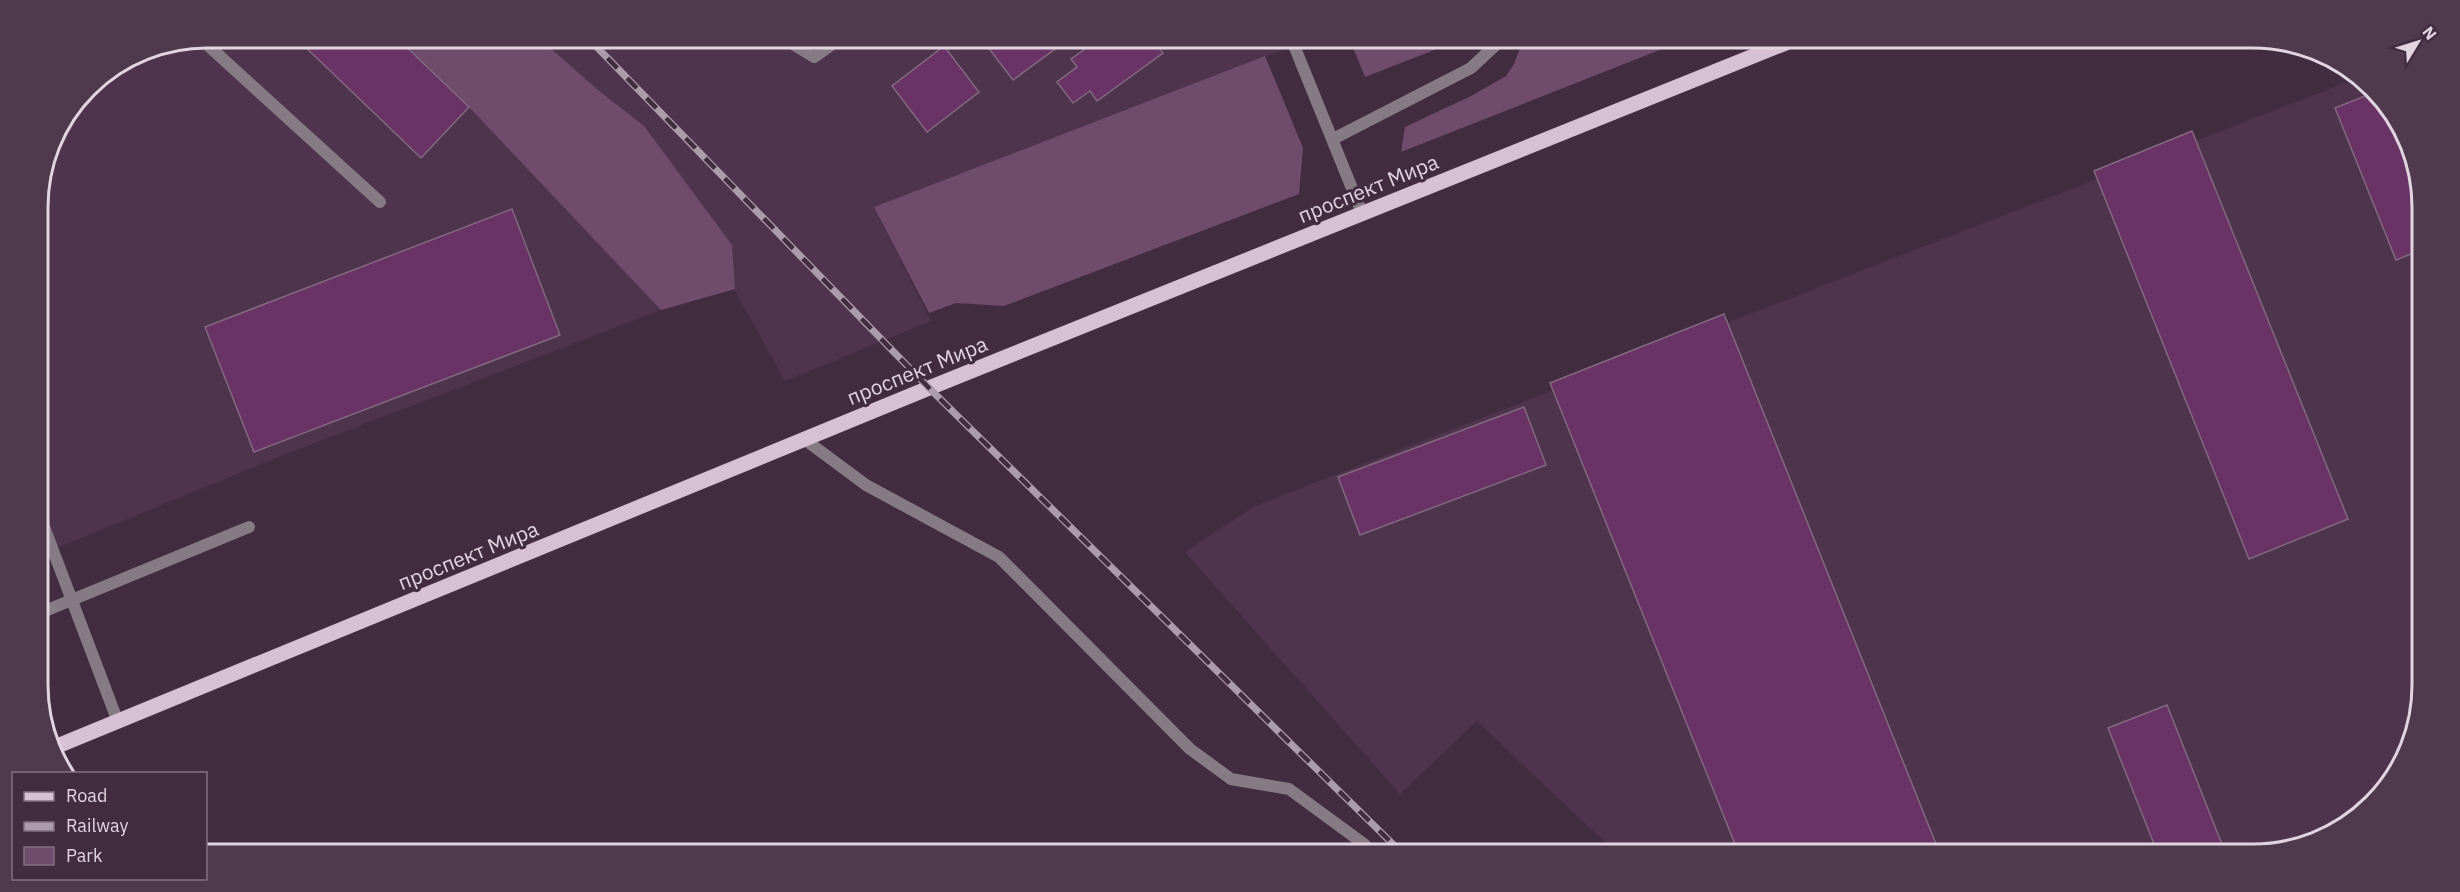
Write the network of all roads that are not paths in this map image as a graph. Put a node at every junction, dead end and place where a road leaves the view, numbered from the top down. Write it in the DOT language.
graph roads {
  1 [pos="211,48"];
  2 [pos="799,48"];
  3 [pos="827,48"];
  4 [pos="1295,48"];
  5 [pos="1492,48"];
  6 [pos="1772,48"];
  7 [pos="1333,139"];
  8 [pos="380,202"];
  9 [pos="1362,213"];
  10 [pos="804,440"];
  11 [pos="249,527"];
  12 [pos="48,537"];
  13 [pos="72,600"];
  14 [pos="48,610"];
  15 [pos="118,722"];
  16 [pos="60,745"];
  17 [pos="1364,844"];
  1 -- 8 [label="lane"];
  2 -- 3 [label="lane"];
  4 -- 7 [label="lane"];
  5 -- 7 [label="lane"];
  6 -- 9 [label="main road, проспект Мира"];
  7 -- 9 [label="lane"];
  9 -- 10 [label="main road, проспект Мира"];
  10 -- 15 [label="main road, проспект Мира"];
  10 -- 17 [label="lane"];
  11 -- 13 [label="lane"];
  12 -- 13 [label="lane"];
  13 -- 14 [label="lane"];
  13 -- 15 [label="lane"];
  15 -- 16 [label="main road, проспект Мира"];
}
